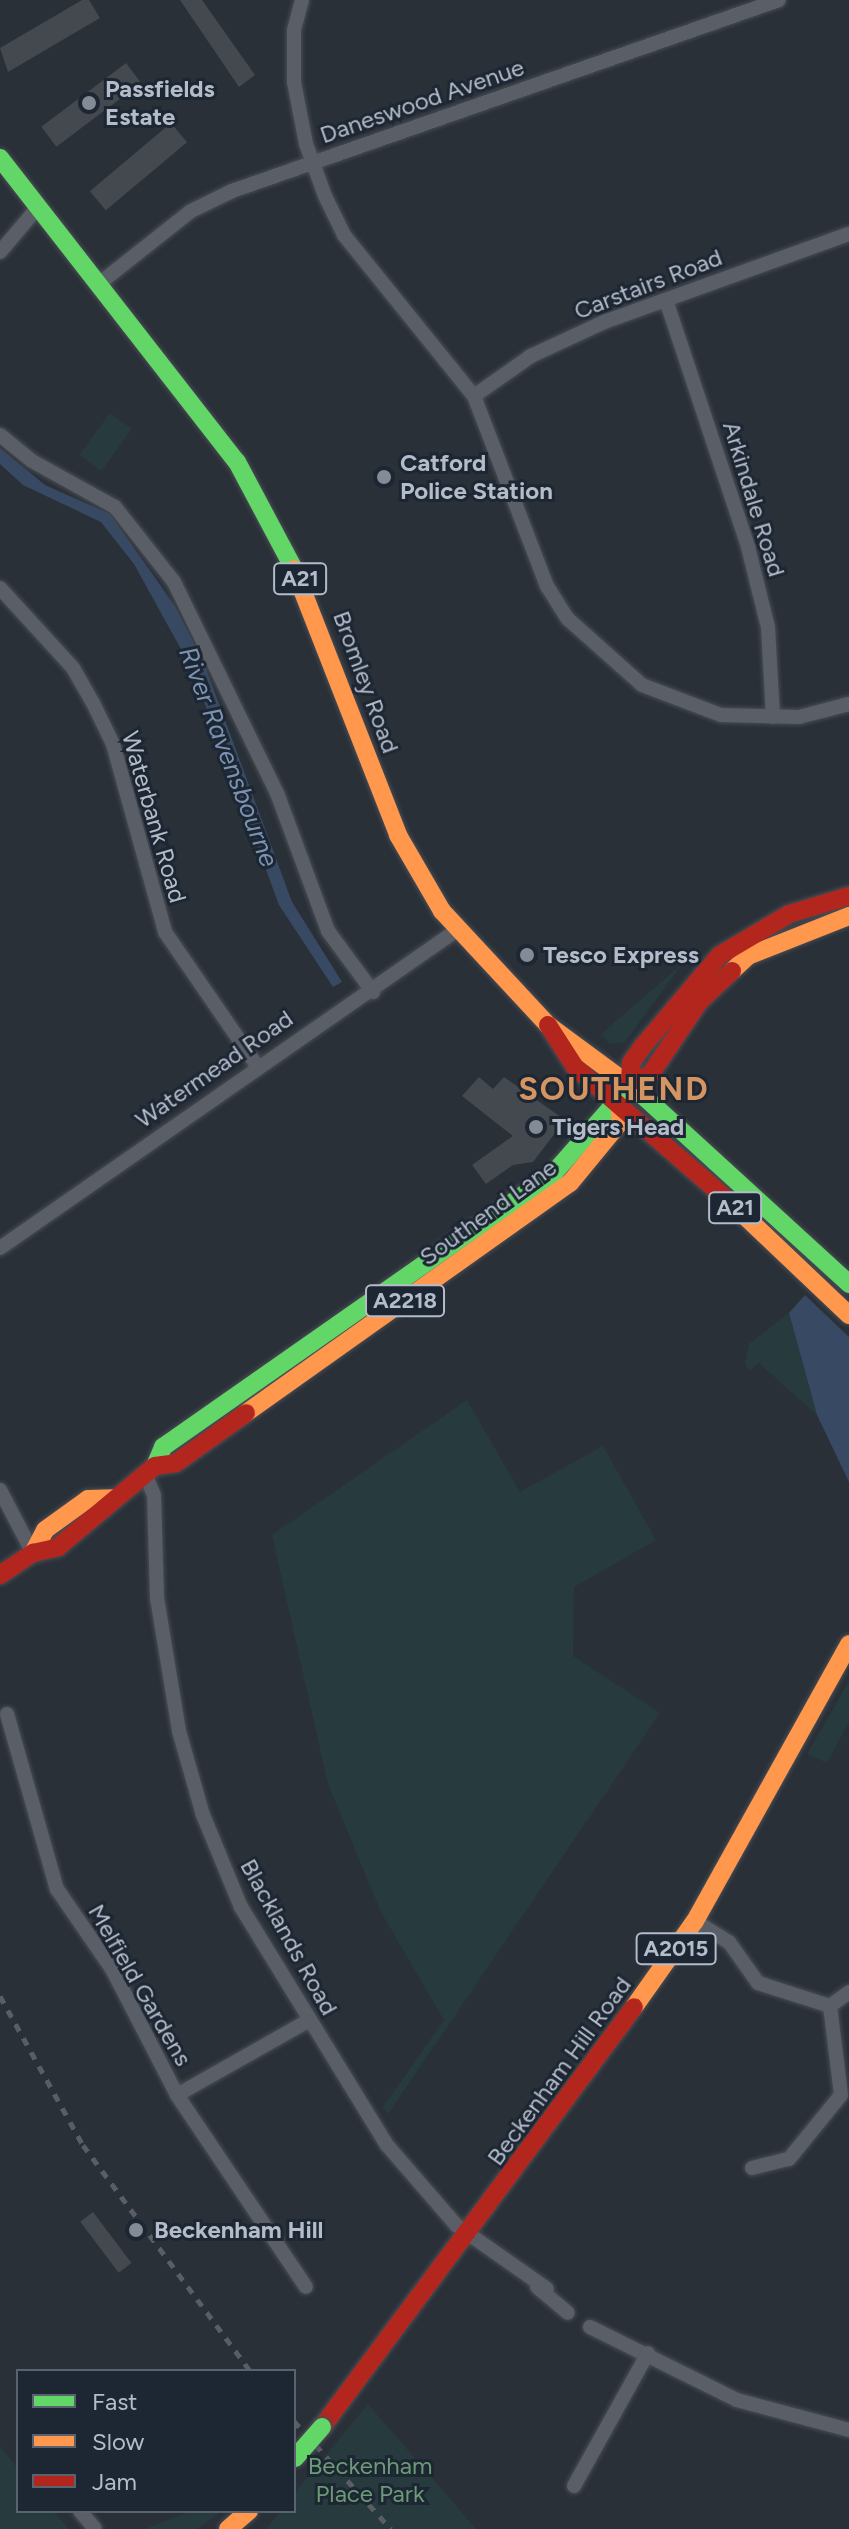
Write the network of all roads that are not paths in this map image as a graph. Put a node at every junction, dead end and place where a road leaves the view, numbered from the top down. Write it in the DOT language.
graph roads {
  1 [pos="302,0"];
  2 [pos="779,0"];
  3 [pos="0,158"];
  4 [pos="311,162"];
  5 [pos="39,206"];
  6 [pos="848,239"];
  7 [pos="0,252"];
  8 [pos="100,283"];
  9 [pos="666,300"];
  10 [pos="474,396"];
  11 [pos="0,435"];
  12 [pos="0,588"];
  13 [pos="849,704"];
  14 [pos="773,717"];
  15 [pos="849,896"];
  16 [pos="849,916"];
  17 [pos="457,930"];
  18 [pos="373,992"];
  19 [pos="548,1025"];
  20 [pos="257,1066"];
  21 [pos="630,1082"];
  22 [pos="619,1104"];
  23 [pos="536,1196"];
  24 [pos="0,1248"];
  25 [pos="849,1284"];
  26 [pos="849,1315"];
  27 [pos="331,1330"];
  28 [pos="343,1345"];
  29 [pos="150,1470"];
  30 [pos="0,1490"];
  31 [pos="33,1553"];
  32 [pos="0,1575"];
  33 [pos="849,1644"];
  34 [pos="7,1714"];
  35 [pos="695,1921"];
  36 [pos="849,1992"];
  37 [pos="830,2006"];
  38 [pos="308,2021"];
  39 [pos="177,2095"];
  40 [pos="752,2168"];
  41 [pos="470,2235"];
  42 [pos="306,2287"];
  43 [pos="568,2313"];
  44 [pos="592,2323"];
  45 [pos="648,2353"];
  46 [pos="845,2425"];
  47 [pos="296,2458"];
  48 [pos="574,2486"];
  49 [pos="82,2513"];
  50 [pos="247,2513"];
  51 [pos="95,2529"];
  52 [pos="228,2529"];
  1 -- 4 [label="street"];
  2 -- 4 [label="street, Daneswood Avenue"];
  3 -- 5 [label="main road, Bromley Road / A21"];
  4 -- 8 [label="street, Daneswood Avenue"];
  4 -- 10 [label="street"];
  5 -- 7 [label="street"];
  5 -- 8 [label="main road, Bromley Road / A21"];
  6 -- 9 [label="street, Carstairs Road"];
  8 -- 17 [label="main road, Bromley Road / A21"];
  9 -- 10 [label="street, Carstairs Road"];
  9 -- 14 [label="street, Arkindale Road"];
  10 -- 14 [label="street"];
  11 -- 18 [label="street"];
  12 -- 20 [label="street, Waterbank Road"];
  13 -- 14 [label="street"];
  15 -- 21 [label="main road, Southend Lane"];
  16 -- 21 [label="main road"];
  17 -- 18 [label="street, Watermead Road"];
  17 -- 19 [label="main road, Bromley Road / A21"];
  18 -- 20 [label="street, Watermead Road"];
  19 -- 21 [label="main road, Bromley Road / A21"];
  19 -- 22 [label="main road, Bromley Road / A21"];
  20 -- 24 [label="street, Watermead Road"];
  21 -- 22 [label="main road, Southend Lane / A2218"];
  21 -- 25 [label="main road, Bromley Road / A21"];
  22 -- 23 [label="main road, Southend Lane / A2218"];
  22 -- 26 [label="main road, Bromley Road / A21"];
  23 -- 27 [label="main road, Southend Lane / A2218"];
  23 -- 28 [label="main road, Southend Lane / A2218"];
  27 -- 28 [label="main road"];
  27 -- 29 [label="main road, Southend Lane / A2218"];
  28 -- 29 [label="main road, Southend Lane / A2218"];
  29 -- 31 [label="main road, Southend Lane / A2218"];
  29 -- 38 [label="street, Blacklands Road"];
  30 -- 31 [label="street"];
  31 -- 32 [label="main road, Southend Lane / A2218"];
  33 -- 35 [label="main road, Beckenham Hill Road / A2015"];
  34 -- 39 [label="street, Melfield Gardens"];
  35 -- 37 [label="street"];
  35 -- 41 [label="main road, Beckenham Hill Road / A2015"];
  36 -- 37 [label="street"];
  37 -- 40 [label="street"];
  38 -- 39 [label="street, Melfield Gardens"];
  38 -- 41 [label="street, Blacklands Road"];
  39 -- 42 [label="street, Melfield Gardens"];
  41 -- 43 [label="street, Blacklands Road"];
  41 -- 47 [label="main road, Beckenham Hill Road / A2015, bridge"];
  44 -- 45 [label="street"];
  45 -- 46 [label="street"];
  45 -- 48 [label="street"];
  49 -- 51 [label="street"];
  50 -- 52 [label="main road"];
}
